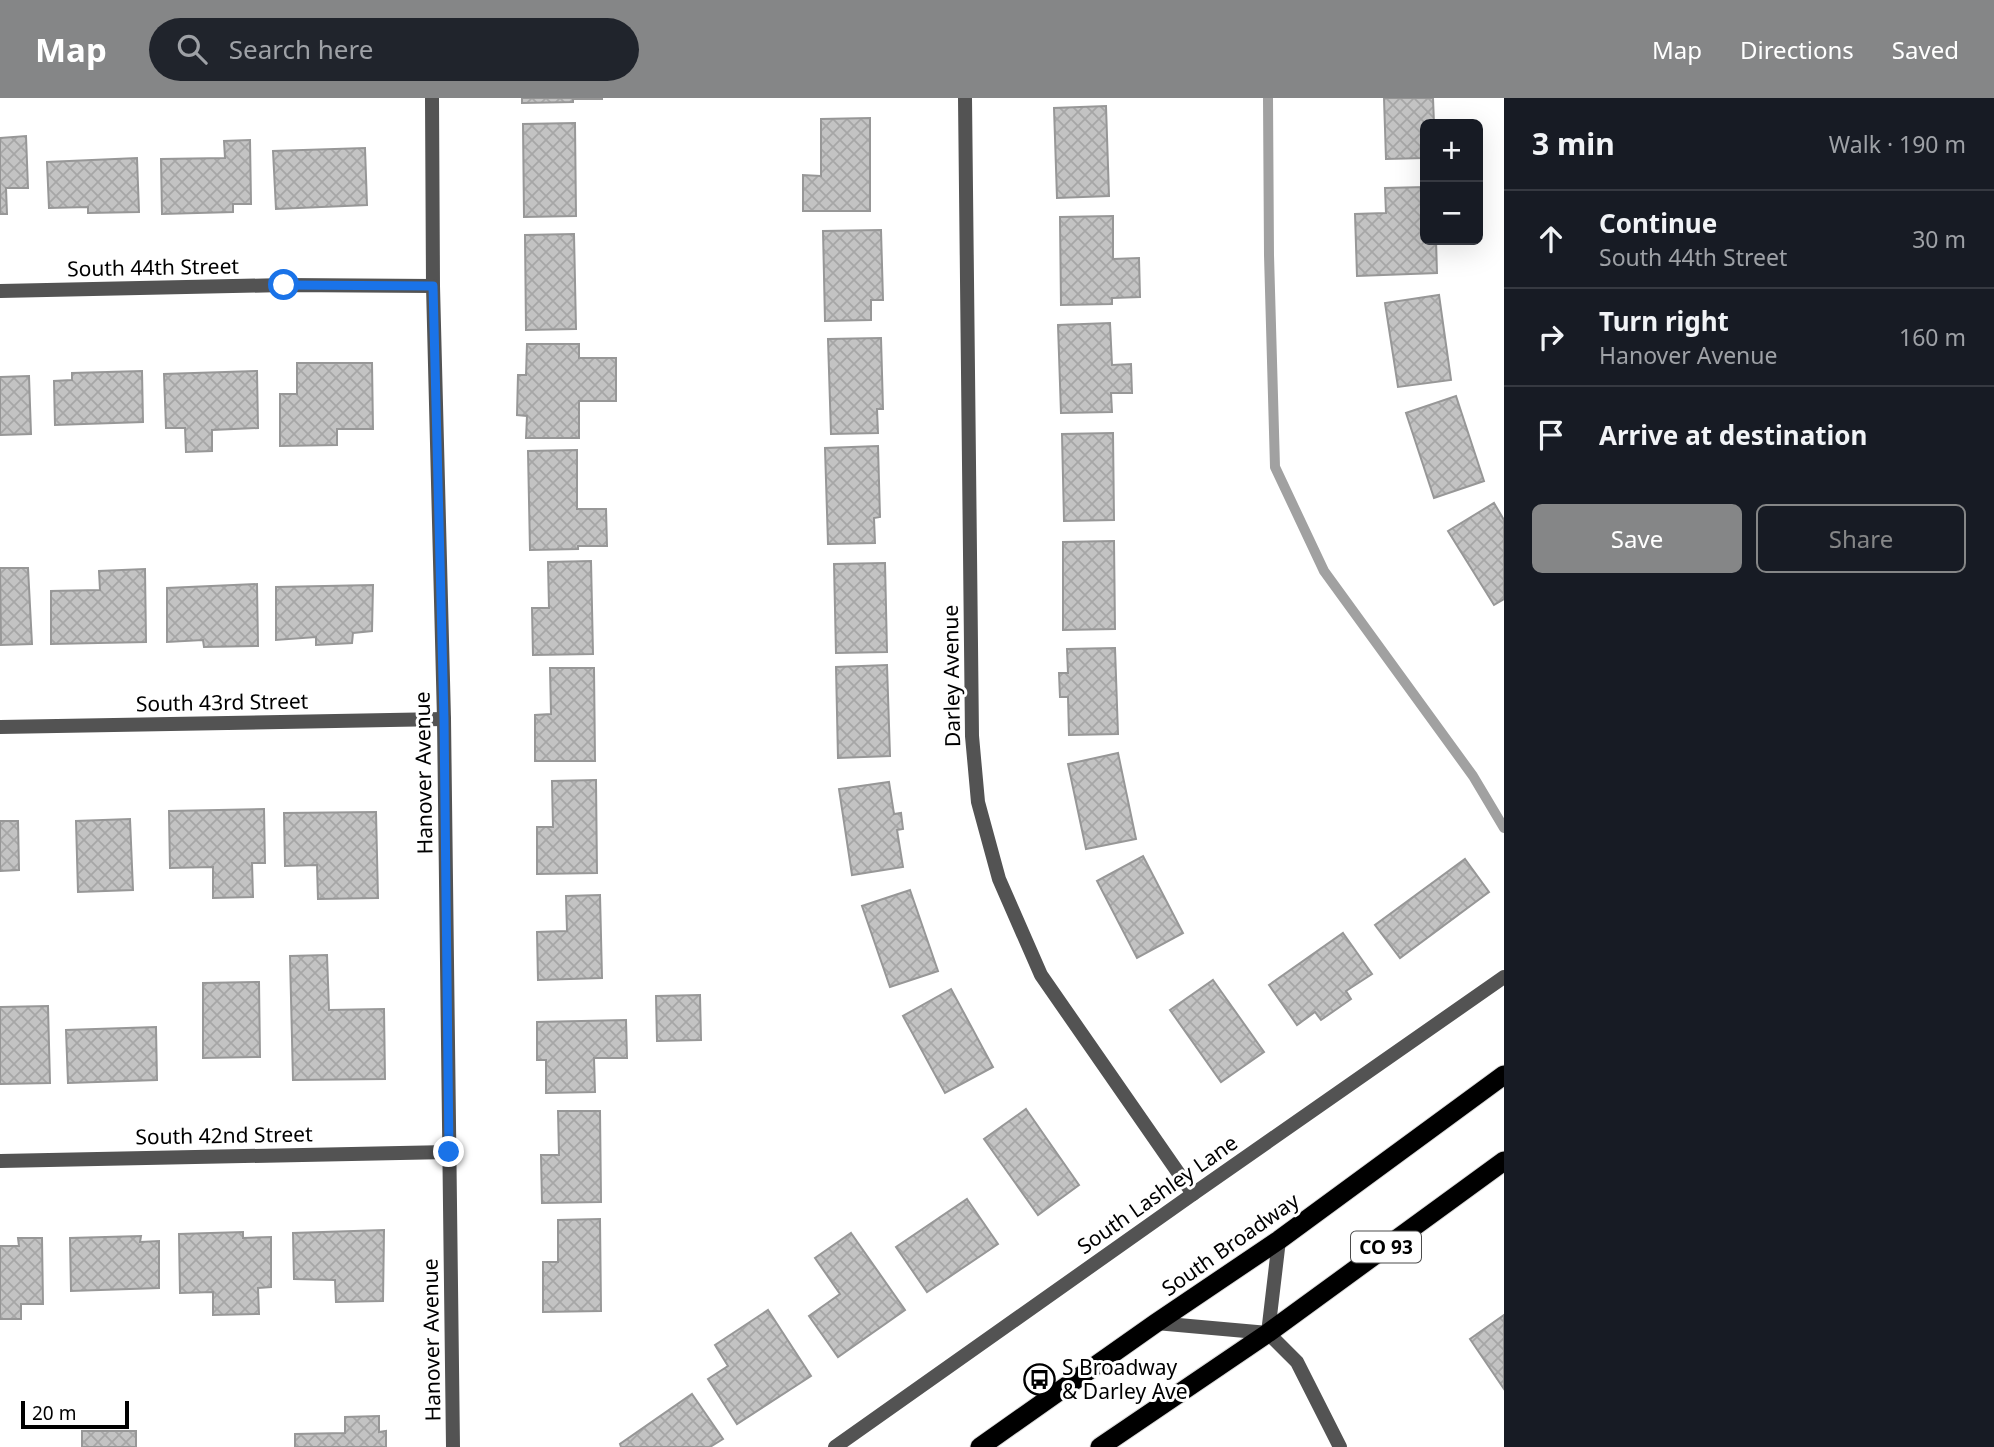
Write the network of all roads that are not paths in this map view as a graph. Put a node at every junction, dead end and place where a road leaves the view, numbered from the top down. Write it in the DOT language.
graph roads {
  1 [pos="432,98"];
  2 [pos="965,98"];
  3 [pos="433,286"];
  4 [pos="0,291"];
  5 [pos="444,719"];
  6 [pos="0,727"];
  7 [pos="1504,977"];
  8 [pos="1504,1075"];
  9 [pos="449,1152"];
  10 [pos="0,1161"];
  11 [pos="1504,1161"];
  12 [pos="1193,1194"];
  13 [pos="1279,1240"];
  14 [pos="1156,1323"];
  15 [pos="1268,1333"];
  16 [pos="453,1447"];
  17 [pos="835,1447"];
  18 [pos="980,1447"];
  19 [pos="1100,1447"];
  20 [pos="1340,1447"];
  1 -- 3 [label="street, Hanover Avenue"];
  2 -- 12 [label="street, Darley Avenue"];
  3 -- 4 [label="street, South 44th Street"];
  3 -- 5 [label="street, Hanover Avenue"];
  5 -- 6 [label="street, South 43rd Street"];
  5 -- 9 [label="street, Hanover Avenue"];
  7 -- 12 [label="street, South Lashley Lane"];
  8 -- 13 [label="highway, South Broadway"];
  9 -- 10 [label="street, South 42nd Street"];
  9 -- 16 [label="street, Hanover Avenue"];
  11 -- 15 [label="highway, CO 93"];
  12 -- 17 [label="street, South Lashley Lane"];
  13 -- 14 [label="highway, South Broadway"];
  13 -- 15 [label="street"];
  14 -- 15 [label="street"];
  14 -- 18 [label="highway, South Broadway"];
  15 -- 19 [label="highway, CO 93"];
  15 -- 20 [label="street"];
}
